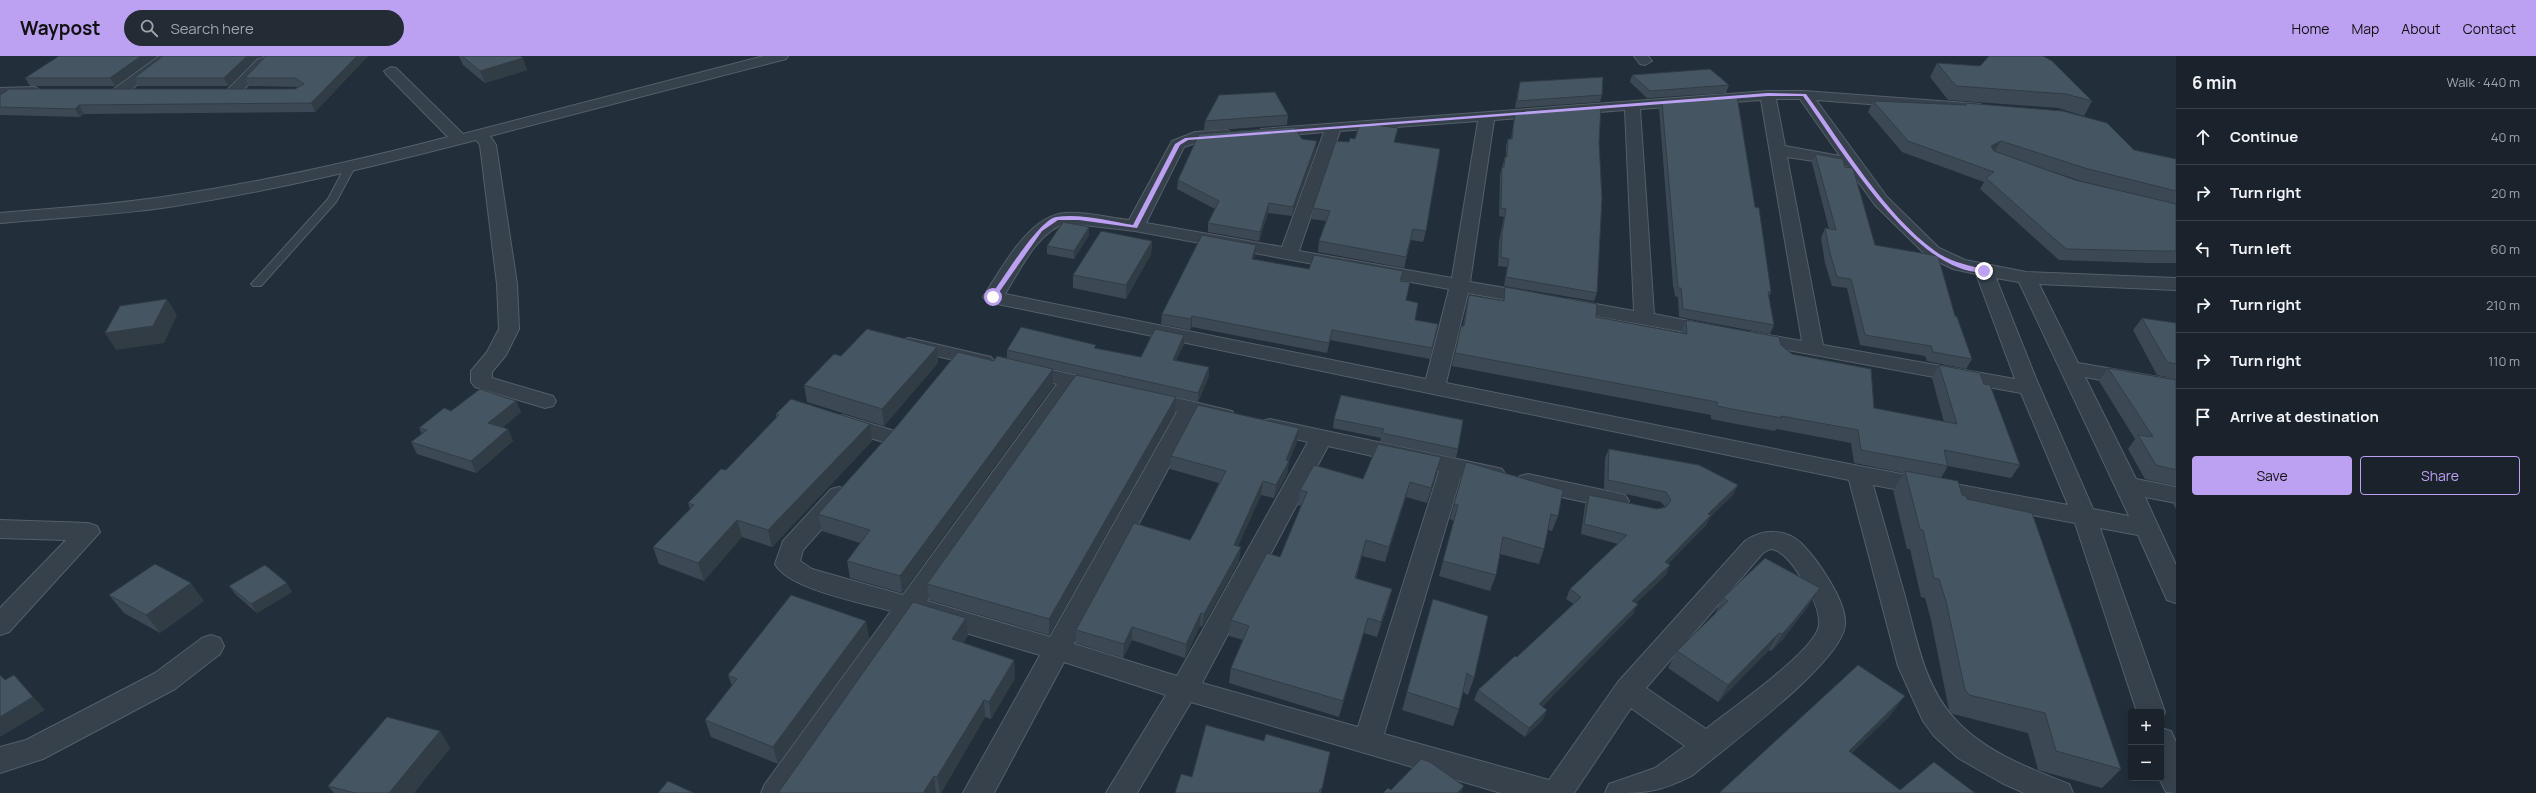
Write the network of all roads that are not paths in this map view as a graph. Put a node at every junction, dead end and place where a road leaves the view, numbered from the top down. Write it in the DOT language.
graph roads {
  1 [pos="168,56"];
  2 [pos="781,56"];
  3 [pos="263,62"];
  4 [pos="391,71"];
  5 [pos="31,76"];
  6 [pos="105,90"];
  7 [pos="51,91"];
  8 [pos="120,91"];
  9 [pos="143,91"];
  10 [pos="219,91"];
  11 [pos="234,91"];
  12 [pos="256,91"];
  13 [pos="3,92"];
  14 [pos="1804,94"];
  15 [pos="1768,95"];
  16 [pos="1632,104"];
  17 [pos="1993,108"];
  18 [pos="1487,115"];
  19 [pos="1334,127"];
  20 [pos="480,134"];
  21 [pos="459,139"];
  22 [pos="1778,150"];
  23 [pos="1855,164"];
  24 [pos="351,165"];
  25 [pos="0,218"];
  26 [pos="1135,226"];
  27 [pos="1289,254"];
  28 [pos="1984,271"];
  29 [pos="2026,278"];
  30 [pos="257,284"];
  31 [pos="2176,284"];
  32 [pos="1460,285"];
  33 [pos="1644,318"];
  34 [pos="888,340"];
  35 [pos="1814,349"];
  36 [pos="958,355"];
  37 [pos="2070,368"];
  38 [pos="943,373"];
  39 [pos="1070,381"];
  40 [pos="1434,387"];
  41 [pos="2176,387"];
  42 [pos="2029,388"];
  43 [pos="546,401"];
  44 [pos="1190,408"];
  45 [pos="822,415"];
  46 [pos="905,420"];
  47 [pos="890,437"];
  48 [pos="1321,438"];
  49 [pos="875,454"];
  50 [pos="1452,466"];
  51 [pos="1859,474"];
  52 [pos="854,478"];
  53 [pos="2128,486"];
  54 [pos="2176,495"];
  55 [pos="1638,506"];
  56 [pos="2084,515"];
  57 [pos="2147,528"];
  58 [pos="0,529"];
  59 [pos="2176,593"];
  60 [pos="909,606"];
  61 [pos="0,625"];
  62 [pos="211,646"];
  63 [pos="1056,649"];
  64 [pos="1184,689"];
  65 [pos="1628,690"];
  66 [pos="2151,709"];
  67 [pos="1368,740"];
  68 [pos="2163,745"];
  69 [pos="1706,746"];
  70 [pos="0,760"];
  71 [pos="2176,783"];
  72 [pos="776,793"];
  73 [pos="978,793"];
  74 [pos="1121,793"];
  75 [pos="1547,793"];
  76 [pos="1557,793"];
  77 [pos="1620,793"];
  78 [pos="2058,793"];
  1 -- 8 [label="street"];
  2 -- 20 [label="street"];
  3 -- 11 [label="street"];
  4 -- 21 [label="street"];
  5 -- 13 [label="street"];
  6 -- 8 [label="street"];
  7 -- 13 [label="street"];
  8 -- 9 [label="street"];
  10 -- 11 [label="street"];
  11 -- 12 [label="street"];
  14 -- 15 [label="street"];
  14 -- 17 [label="street"];
  14 -- 23 [label="street"];
  15 -- 16 [label="street"];
  15 -- 22 [label="street"];
  16 -- 18 [label="street"];
  16 -- 33 [label="street"];
  18 -- 19 [label="street"];
  18 -- 32 [label="street"];
  19 -- 26 [label="street"];
  19 -- 27 [label="street"];
  20 -- 21 [label="street"];
  20 -- 43 [label="street"];
  21 -- 24 [label="street"];
  22 -- 23 [label="street"];
  22 -- 35 [label="street"];
  23 -- 28 [label="street"];
  24 -- 25 [label="street"];
  24 -- 30 [label="lane"];
  26 -- 27 [label="street"];
  26 -- 40 [label="street"];
  27 -- 32 [label="street"];
  28 -- 29 [label="street"];
  28 -- 42 [label="street"];
  29 -- 31 [label="street"];
  29 -- 37 [label="street"];
  32 -- 33 [label="street"];
  32 -- 40 [label="street"];
  33 -- 35 [label="street"];
  34 -- 36 [label="street"];
  35 -- 42 [label="street"];
  36 -- 38 [label="street"];
  36 -- 39 [label="street"];
  37 -- 41 [label="street"];
  37 -- 53 [label="street"];
  39 -- 44 [label="street"];
  39 -- 60 [label="street"];
  40 -- 51 [label="street"];
  42 -- 56 [label="street"];
  44 -- 48 [label="street"];
  44 -- 63 [label="street"];
  45 -- 47 [label="street"];
  46 -- 47 [label="street"];
  47 -- 49 [label="street"];
  48 -- 50 [label="street"];
  48 -- 64 [label="street"];
  50 -- 55 [label="street"];
  50 -- 67 [label="street"];
  51 -- 56 [label="street"];
  51 -- 78 [label="street"];
  52 -- 60 [label="street"];
  53 -- 54 [label="street"];
  53 -- 57 [label="street"];
  56 -- 57 [label="street"];
  56 -- 66 [label="street"];
  57 -- 59 [label="street"];
  58 -- 61 [label="street"];
  60 -- 63 [label="street"];
  60 -- 72 [label="street"];
  62 -- 70 [label="street"];
  63 -- 64 [label="street"];
  63 -- 73 [label="street"];
  64 -- 67 [label="street"];
  64 -- 74 [label="street"];
  65 -- 69 [label="street"];
  65 -- 69 [label="street"];
  65 -- 76 [label="street"];
  67 -- 75 [label="street"];
  68 -- 71 [label="street"];
  69 -- 77 [label="street"];
}
